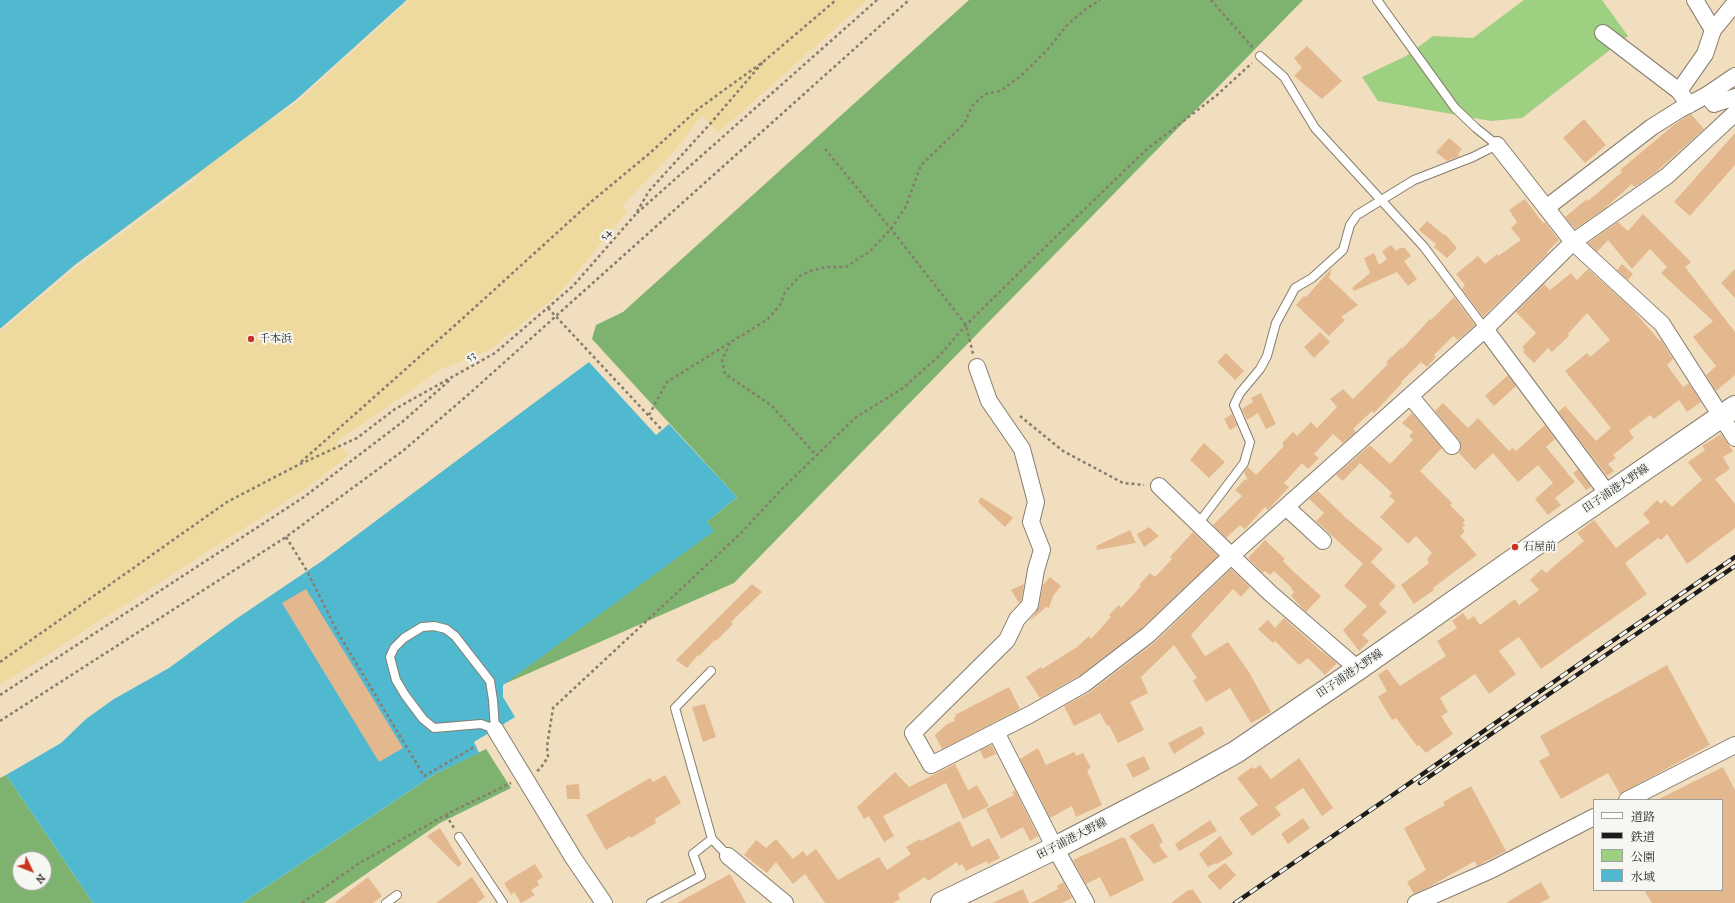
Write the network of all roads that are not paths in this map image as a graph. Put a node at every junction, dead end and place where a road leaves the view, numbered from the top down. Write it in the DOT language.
graph roads {
  1 [pos="1377,0"];
  2 [pos="1695,0"];
  3 [pos="1735,4"];
  4 [pos="1713,30"];
  5 [pos="1603,33"];
  6 [pos="1260,56"];
  7 [pos="1735,76"];
  8 [pos="1679,91"];
  9 [pos="1707,95"];
  10 [pos="1735,97"];
  11 [pos="1689,105"];
  12 [pos="1735,113"];
  13 [pos="1497,146"];
  14 [pos="1380,200"];
  15 [pos="1546,208"];
  16 [pos="1574,242"];
  17 [pos="1485,329"];
  18 [pos="977,367"];
  19 [pos="1410,396"];
  20 [pos="1728,412"];
  21 [pos="1735,438"];
  22 [pos="1452,446"];
  23 [pos="1159,486"];
  24 [pos="1608,494"];
  25 [pos="1286,507"];
  26 [pos="1198,524"];
  27 [pos="1323,541"];
  28 [pos="1232,555"];
  29 [pos="1358,669"];
  30 [pos="711,671"];
  31 [pos="495,729"];
  32 [pos="996,732"];
  33 [pos="1735,745"];
  34 [pos="1629,799"];
  35 [pos="1593,818"];
  36 [pos="459,837"];
  37 [pos="712,838"];
  38 [pos="1055,848"];
  39 [pos="728,856"];
  40 [pos="397,895"];
  41 [pos="386,903"];
  42 [pos="503,903"];
  43 [pos="604,903"];
  44 [pos="651,903"];
  45 [pos="785,903"];
  46 [pos="942,903"];
  47 [pos="1086,903"];
  48 [pos="1416,903"];
  1 -- 13 [label="lane"];
  2 -- 4 [label="street"];
  3 -- 4 [label="street"];
  4 -- 8 [label="street"];
  5 -- 8 [label="street"];
  6 -- 14 [label="lane"];
  7 -- 9 [label="street"];
  8 -- 11 [label="street"];
  9 -- 10 [label="street"];
  9 -- 11 [label="street"];
  11 -- 15 [label="street"];
  12 -- 16 [label="street"];
  13 -- 14 [label="lane"];
  13 -- 15 [label="street"];
  14 -- 17 [label="lane"];
  14 -- 26 [label="lane"];
  15 -- 16 [label="street"];
  16 -- 17 [label="street"];
  16 -- 20 [label="street"];
  17 -- 19 [label="street"];
  17 -- 24 [label="street"];
  18 -- 32 [label="street"];
  19 -- 22 [label="street"];
  19 -- 25 [label="street"];
  20 -- 21 [label="street"];
  20 -- 24 [label="main road, 田子浦港大野線"];
  23 -- 26 [label="street"];
  24 -- 29 [label="main road, 田子浦港大野線"];
  25 -- 27 [label="street"];
  25 -- 28 [label="street"];
  26 -- 28 [label="street"];
  28 -- 29 [label="street"];
  28 -- 32 [label="street"];
  29 -- 38 [label="main road, 田子浦港大野線"];
  30 -- 37 [label="lane"];
  31 -- 31 [label="lane"];
  31 -- 43 [label="street"];
  32 -- 38 [label="street"];
  33 -- 34 [label="street"];
  35 -- 48 [label="street"];
  36 -- 42 [label="lane"];
  37 -- 39 [label="lane"];
  37 -- 44 [label="lane"];
  38 -- 46 [label="main road, 田子浦港大野線"];
  38 -- 47 [label="street"];
  39 -- 45 [label="street"];
  40 -- 41 [label="lane"];
}
